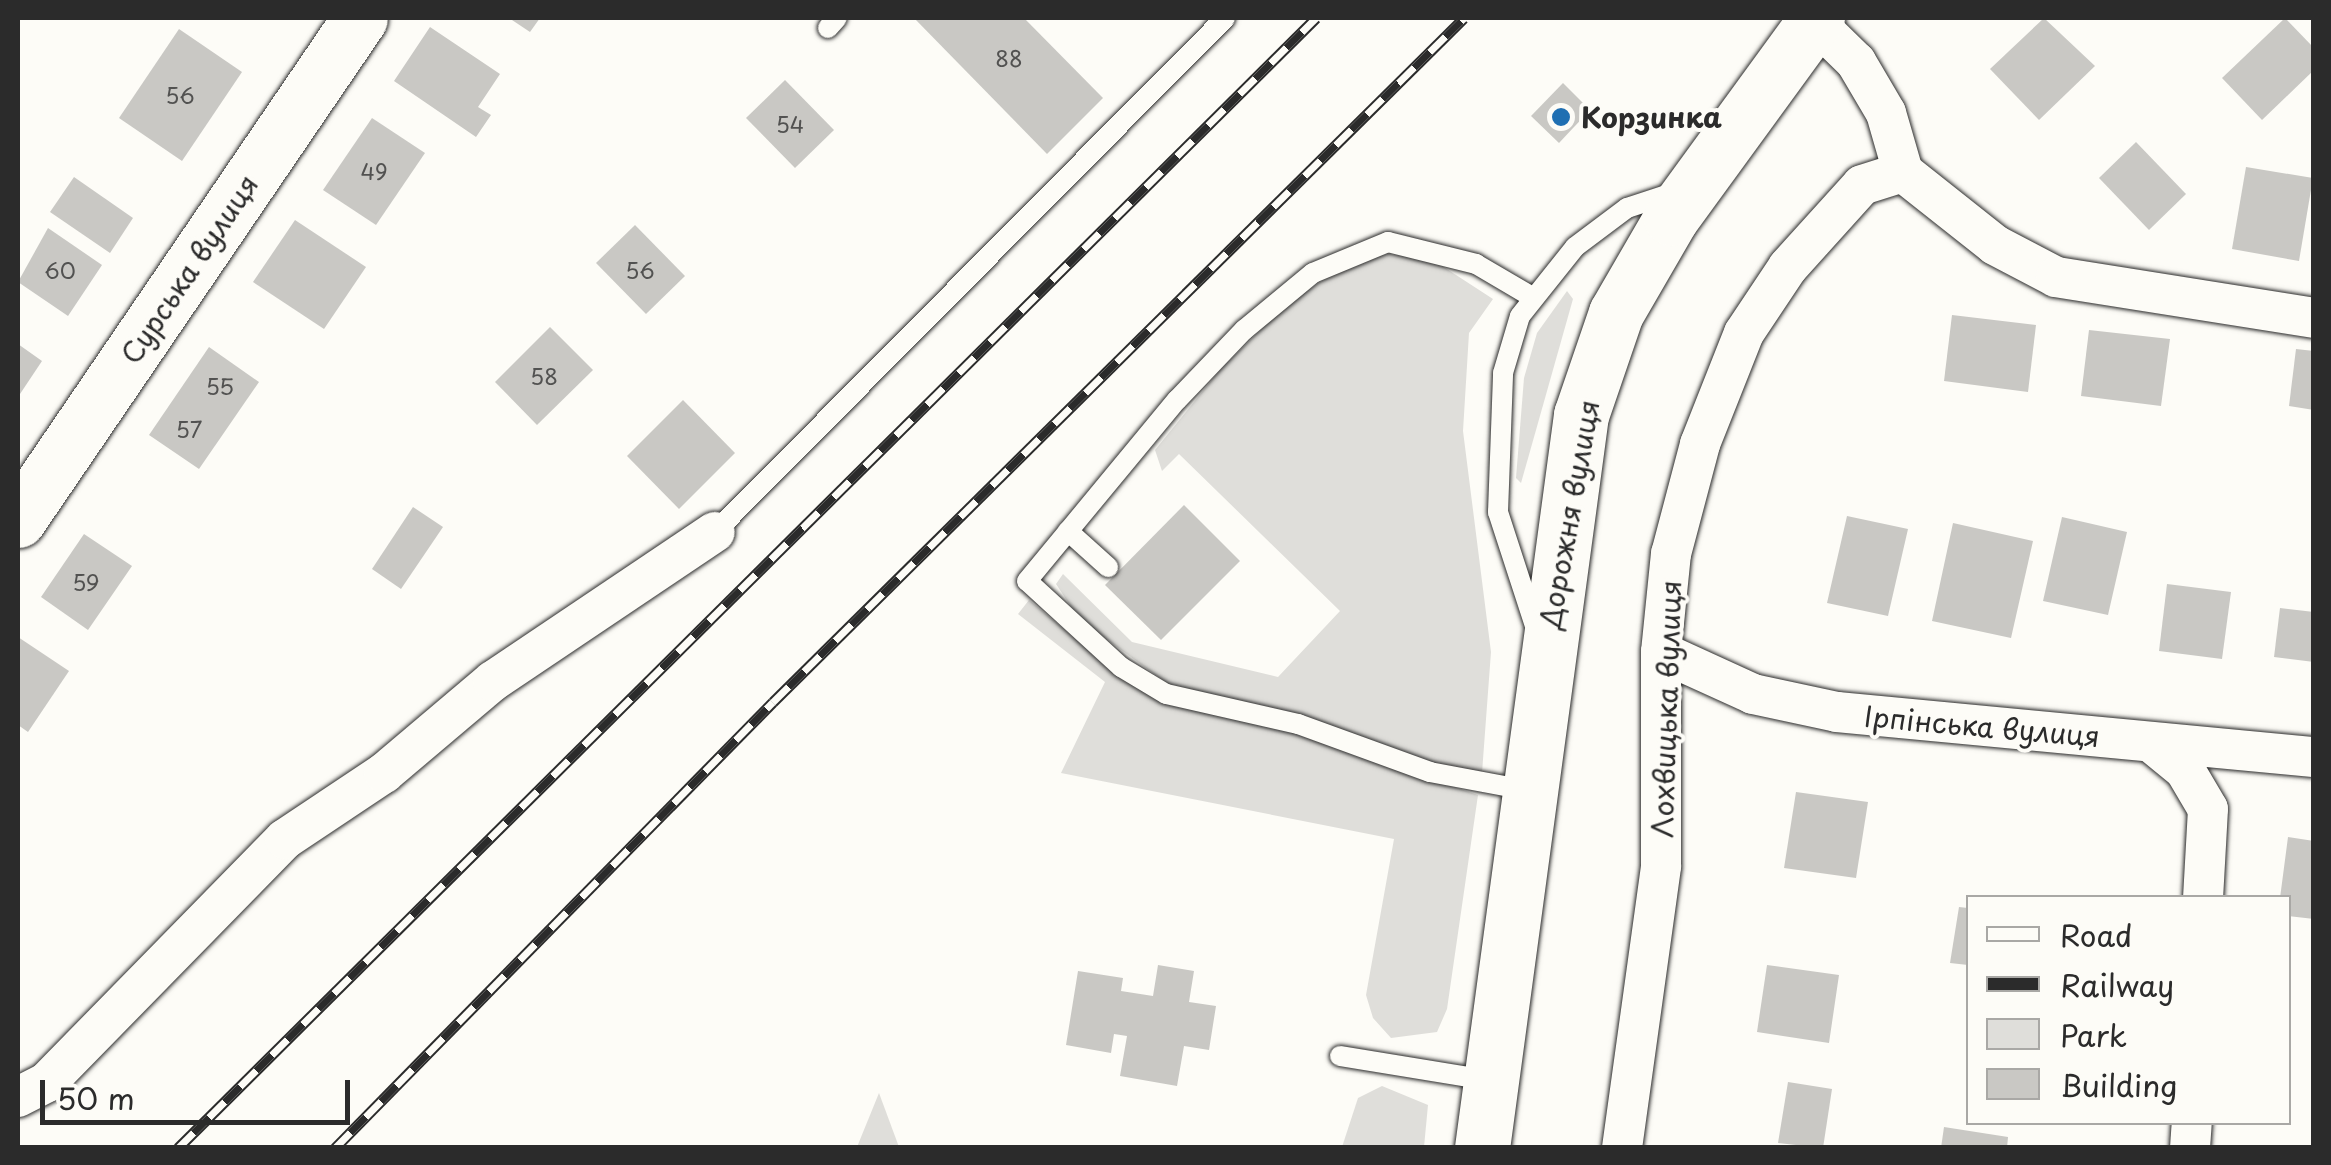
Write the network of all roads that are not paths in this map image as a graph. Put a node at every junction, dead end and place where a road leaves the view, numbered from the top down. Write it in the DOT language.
graph roads {
  1 [pos="360,18"];
  2 [pos="1225,18"];
  3 [pos="1816,19"];
  4 [pos="1903,172"];
  5 [pos="1696,185"];
  6 [pos="1532,296"];
  7 [pos="2314,318"];
  8 [pos="18,520"];
  9 [pos="1068,531"];
  10 [pos="715,532"];
  11 [pos="1108,567"];
  12 [pos="1661,652"];
  13 [pos="1545,656"];
  14 [pos="2152,743"];
  15 [pos="2260,752"];
  16 [pos="2314,757"];
  17 [pos="1530,791"];
  18 [pos="2208,809"];
  19 [pos="2203,895"];
  20 [pos="1340,1056"];
  21 [pos="1489,1080"];
  22 [pos="32,1090"];
  23 [pos="1482,1148"];
  24 [pos="1622,1148"];
  1 -- 8 [label="main road, Сурська вулиця"];
  2 -- 10 [label="lane"];
  3 -- 4 [label="street"];
  3 -- 5 [label="main road, Дорожня вулиця"];
  4 -- 7 [label="street"];
  4 -- 12 [label="street, Лохвицька вулиця"];
  5 -- 6 [label="lane"];
  5 -- 13 [label="main road, Дорожня вулиця"];
  6 -- 9 [label="lane"];
  6 -- 13 [label="lane"];
  9 -- 11 [label="lane"];
  9 -- 17 [label="lane"];
  10 -- 22 [label="street"];
  12 -- 14 [label="street, Ірпінська вулиця"];
  12 -- 24 [label="street, Лохвицька вулиця"];
  13 -- 17 [label="main road, Дорожня вулиця"];
  14 -- 15 [label="street, Ірпінська вулиця"];
  14 -- 18 [label="street"];
  15 -- 16 [label="street, Ірпінська вулиця"];
  15 -- 18 [label="street"];
  17 -- 21 [label="main road, Дорожня вулиця"];
  18 -- 19 [label="street"];
  20 -- 21 [label="lane"];
  21 -- 23 [label="main road, Дорожня вулиця"];
}
